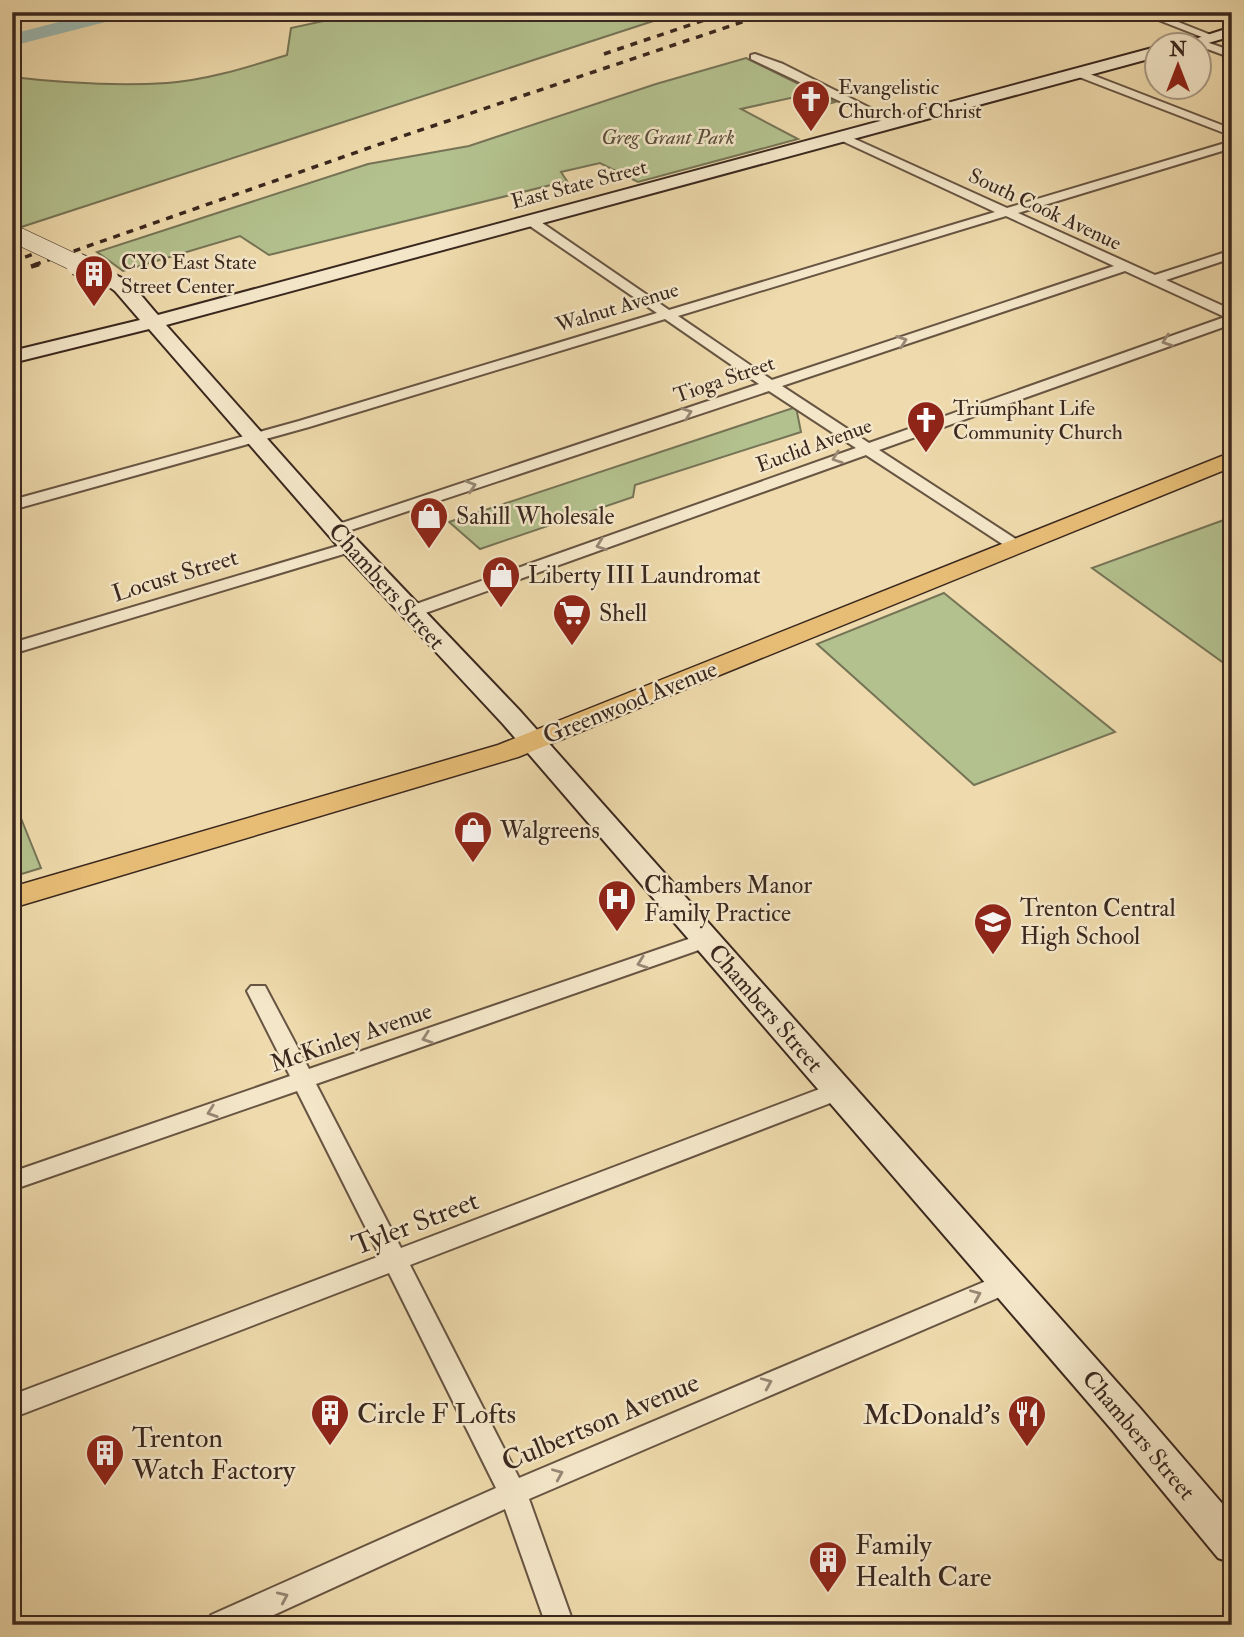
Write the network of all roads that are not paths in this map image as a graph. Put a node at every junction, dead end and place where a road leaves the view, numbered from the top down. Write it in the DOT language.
graph roads {
  1 [pos="1143,12"];
  2 [pos="1232,31"];
  3 [pos="1197,32"];
  4 [pos="1212,37"];
  5 [pos="1212,50"];
  6 [pos="1232,55"];
  7 [pos="1142,56"];
  8 [pos="755,57"];
  9 [pos="1079,73"];
  10 [pos="894,123"];
  11 [pos="1232,133"];
  12 [pos="842,136"];
  13 [pos="1232,144"];
  14 [pos="1004,212"];
  15 [pos="531,221"];
  16 [pos="12,233"];
  17 [pos="1232,254"];
  18 [pos="1125,267"];
  19 [pos="1154,280"];
  20 [pos="665,314"];
  21 [pos="1232,317"];
  22 [pos="152,323"];
  23 [pos="12,357"];
  24 [pos="770,385"];
  25 [pos="253,438"];
  26 [pos="865,448"];
  27 [pos="1232,459"];
  28 [pos="12,505"];
  29 [pos="343,538"];
  30 [pos="1016,546"];
  31 [pos="411,612"];
  32 [pos="12,649"];
  33 [pos="532,741"];
  34 [pos="12,898"];
  35 [pos="706,940"];
  36 [pos="258,991"];
  37 [pos="304,1080"];
  38 [pos="838,1091"];
  39 [pos="12,1181"];
  40 [pos="395,1261"];
  41 [pos="1007,1283"];
  42 [pos="12,1407"];
  43 [pos="513,1493"];
  44 [pos="1232,1545"];
  45 [pos="221,1625"];
  46 [pos="560,1625"];
  1 -- 3 [label="street"];
  2 -- 4 [label="street"];
  5 -- 6 [label="street"];
  7 -- 9 [label="street, East State Street"];
  8 -- 10 [label="street"];
  9 -- 10 [label="street, East State Street"];
  9 -- 11 [label="street"];
  10 -- 12 [label="street, East State Street"];
  12 -- 14 [label="street, South Cook Avenue"];
  12 -- 15 [label="street, East State Street"];
  13 -- 14 [label="street, Walnut Avenue"];
  14 -- 18 [label="street, South Cook Avenue"];
  14 -- 20 [label="street, Walnut Avenue"];
  15 -- 20 [label="street"];
  15 -- 22 [label="street, East State Street"];
  16 -- 22 [label="street, Chambers Street, bridge"];
  17 -- 19 [label="street"];
  18 -- 19 [label="street, South Cook Avenue"];
  24 -- 18 [label="street, Tioga Street, one-way"];
  19 -- 21 [label="street, South Cook Avenue"];
  20 -- 24 [label="street"];
  20 -- 25 [label="street, Walnut Avenue"];
  21 -- 26 [label="street, Euclid Avenue, one-way"];
  22 -- 23 [label="street, East State Street"];
  22 -- 25 [label="street, Chambers Street"];
  24 -- 26 [label="street"];
  29 -- 24 [label="street, Tioga Street, one-way"];
  25 -- 28 [label="street, Walnut Avenue"];
  25 -- 29 [label="street, Chambers Street"];
  26 -- 30 [label="street"];
  26 -- 31 [label="street, Euclid Avenue, one-way"];
  27 -- 30 [label="main road, Greenwood Avenue"];
  29 -- 31 [label="street, Chambers Street"];
  29 -- 32 [label="street, Locust Street"];
  30 -- 33 [label="main road, Greenwood Avenue"];
  31 -- 33 [label="street, Chambers Street"];
  33 -- 34 [label="main road, Greenwood Avenue"];
  33 -- 35 [label="street, Chambers Street"];
  35 -- 37 [label="street, McKinley Avenue, one-way"];
  35 -- 38 [label="street, Chambers Street"];
  36 -- 37 [label="street"];
  37 -- 39 [label="street, McKinley Avenue, one-way"];
  37 -- 40 [label="street"];
  38 -- 40 [label="street, Tyler Street"];
  38 -- 41 [label="street, Chambers Street"];
  40 -- 42 [label="street, Tyler Street"];
  40 -- 43 [label="street"];
  43 -- 41 [label="street, Culbertson Avenue, one-way"];
  41 -- 44 [label="street, Chambers Street"];
  45 -- 43 [label="street, Culbertson Avenue, one-way"];
  43 -- 46 [label="street"];
}
